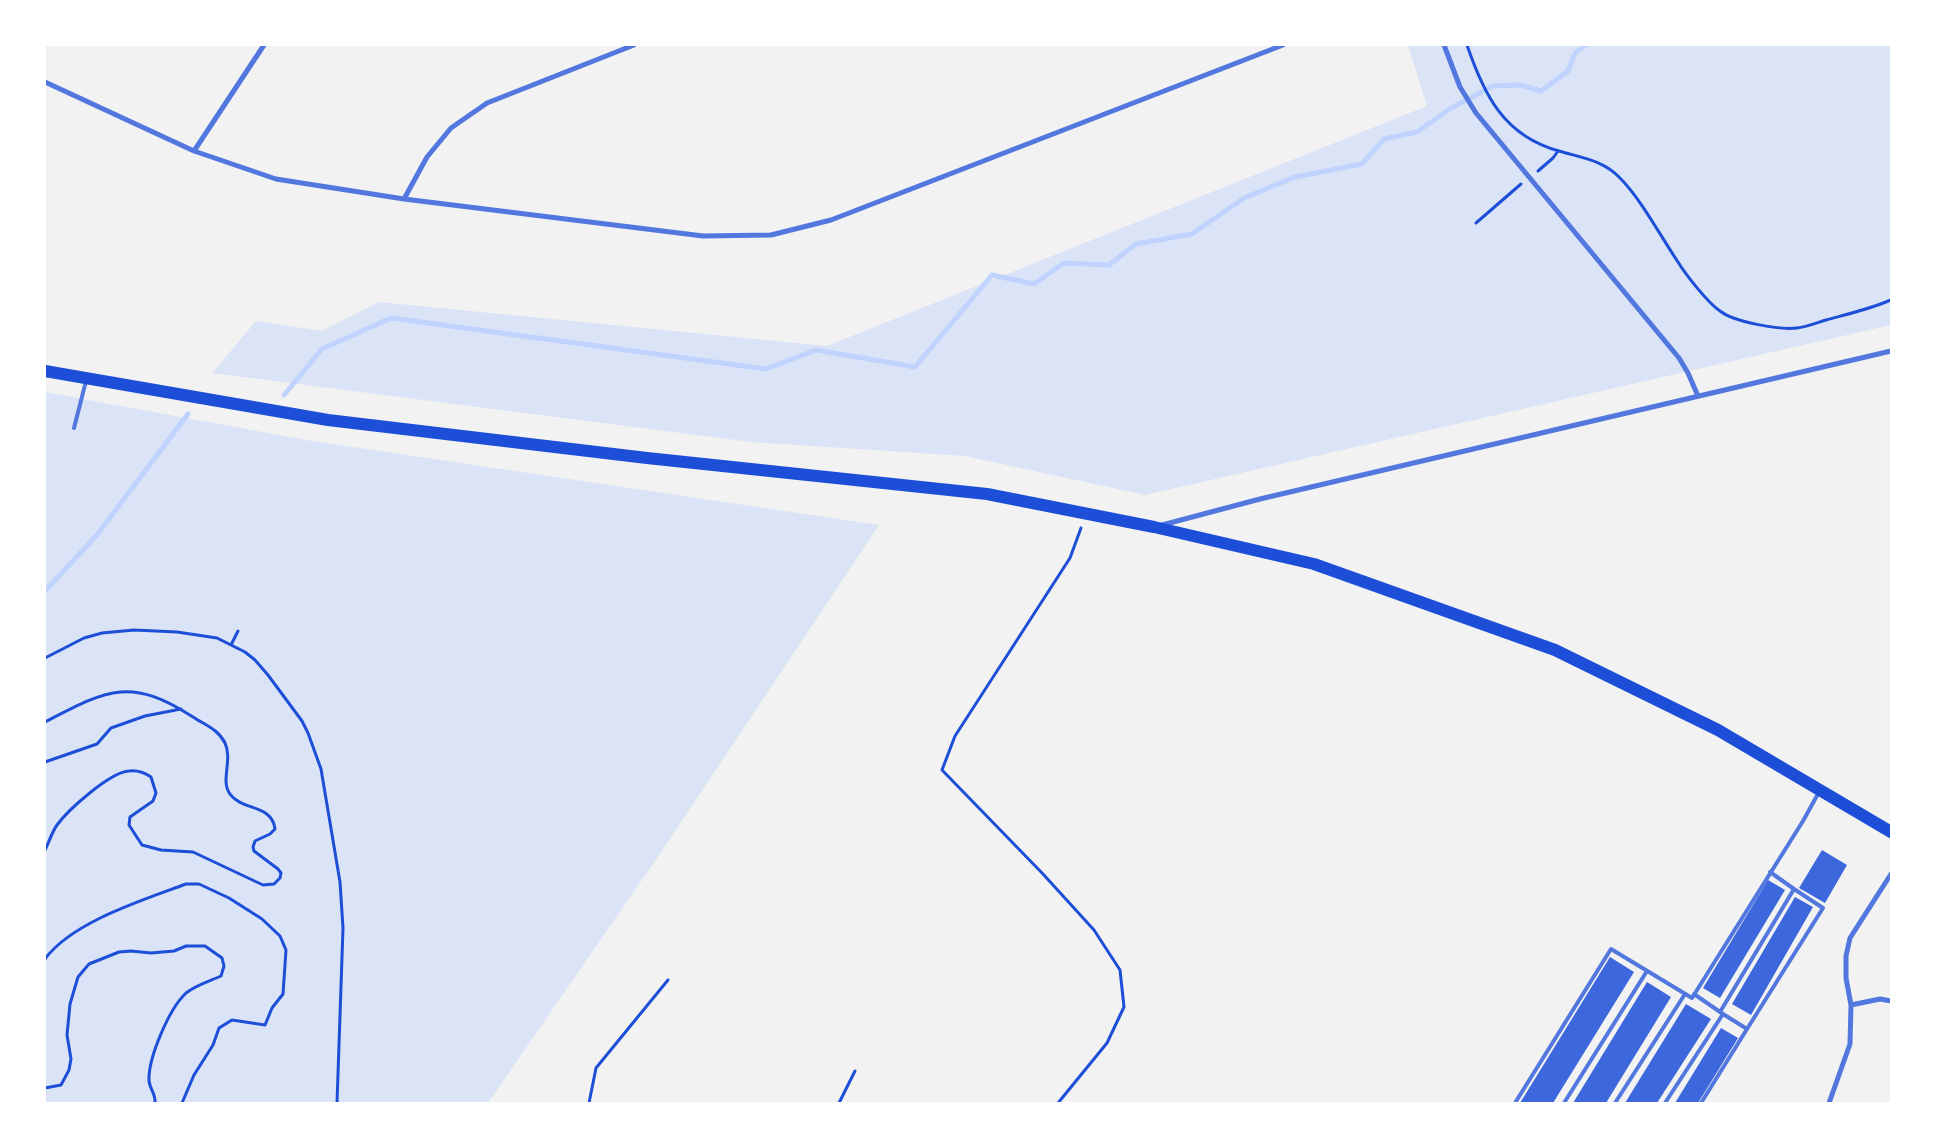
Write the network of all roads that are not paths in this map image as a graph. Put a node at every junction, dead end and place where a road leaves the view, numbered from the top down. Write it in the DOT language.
graph roads {
  1 [pos="264,45"];
  2 [pos="634,45"];
  3 [pos="1284,45"];
  4 [pos="1444,45"];
  5 [pos="45,82"];
  6 [pos="194,151"];
  7 [pos="404,199"];
  8 [pos="1891,351"];
  9 [pos="45,370"];
  10 [pos="86,379"];
  11 [pos="1698,396"];
  12 [pos="74,428"];
  13 [pos="1154,528"];
  14 [pos="1820,790"];
  15 [pos="1891,832"];
  16 [pos="1770,872"];
  17 [pos="1891,874"];
  18 [pos="1794,889"];
  19 [pos="1647,970"];
  20 [pos="1685,994"];
  21 [pos="1694,994"];
  22 [pos="1891,1001"];
  23 [pos="1851,1005"];
  24 [pos="1722,1012"];
  25 [pos="1748,1029"];
  26 [pos="1516,1103"];
  27 [pos="1564,1103"];
  28 [pos="1616,1103"];
  29 [pos="1665,1103"];
  30 [pos="1702,1103"];
  31 [pos="1829,1103"];
  1 -- 6 [label="street"];
  2 -- 7 [label="street"];
  3 -- 7 [label="street"];
  4 -- 11 [label="street"];
  5 -- 6 [label="street"];
  6 -- 7 [label="street"];
  8 -- 11 [label="street"];
  9 -- 10 [label="main road"];
  10 -- 12 [label="lane"];
  10 -- 13 [label="main road"];
  11 -- 13 [label="street"];
  13 -- 14 [label="main road"];
  14 -- 15 [label="main road"];
  14 -- 16 [label="lane"];
  16 -- 18 [label="lane"];
  16 -- 21 [label="lane"];
  17 -- 23 [label="street"];
  18 -- 24 [label="lane"];
  18 -- 25 [label="lane"];
  19 -- 20 [label="lane"];
  19 -- 26 [label="lane"];
  19 -- 27 [label="lane"];
  20 -- 21 [label="lane"];
  20 -- 28 [label="lane"];
  21 -- 24 [label="lane"];
  22 -- 23 [label="street"];
  23 -- 31 [label="street"];
  24 -- 25 [label="lane"];
  24 -- 29 [label="lane"];
  25 -- 30 [label="lane"];
}
